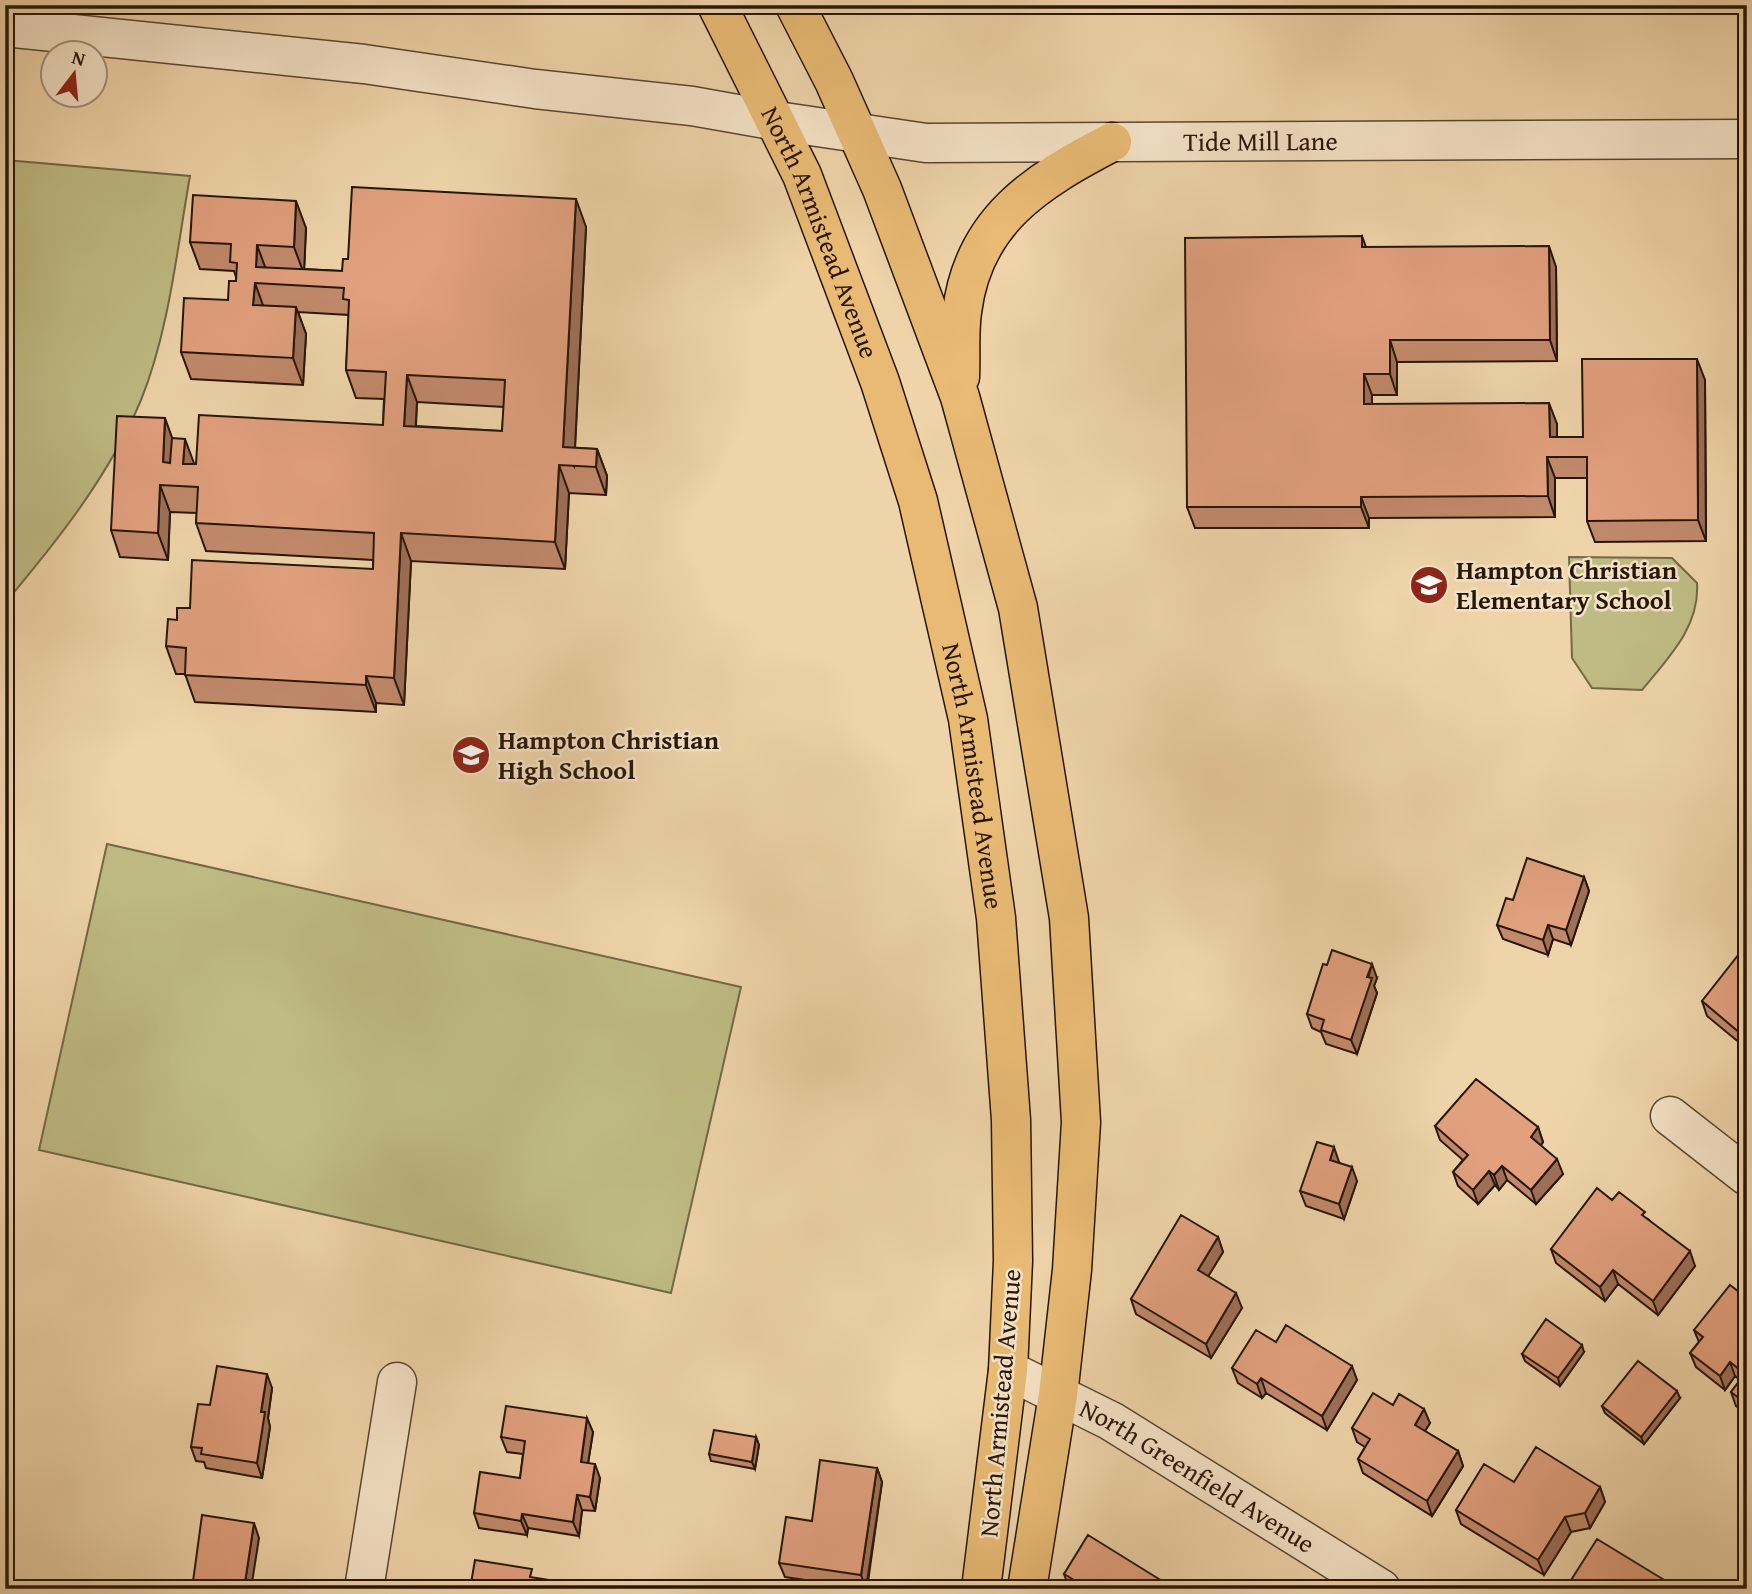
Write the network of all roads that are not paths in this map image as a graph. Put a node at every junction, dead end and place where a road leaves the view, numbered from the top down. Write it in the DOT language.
graph roads {
  1 [pos="717,5"];
  2 [pos="794,5"];
  3 [pos="5,27"];
  4 [pos="777,121"];
  5 [pos="859,135"];
  6 [pos="1747,139"];
  7 [pos="1112,142"];
  8 [pos="960,397"];
  9 [pos="1670,1116"];
  10 [pos="1747,1176"];
  11 [pos="1008,1370"];
  12 [pos="397,1382"];
  13 [pos="1058,1395"];
  14 [pos="365,1589"];
  15 [pos="981,1589"];
  16 [pos="1027,1589"];
  17 [pos="1381,1589"];
  1 -- 4 [label="main road, North Armistead Avenue"];
  2 -- 5 [label="main road, North Armistead Avenue"];
  3 -- 4 [label="street, Tide Mill Lane"];
  4 -- 5 [label="street, Tide Mill Lane"];
  4 -- 11 [label="main road, North Armistead Avenue"];
  5 -- 7 [label="street, Tide Mill Lane"];
  5 -- 8 [label="main road, North Armistead Avenue"];
  6 -- 7 [label="street, Tide Mill Lane"];
  7 -- 8 [label="main road"];
  8 -- 13 [label="main road, North Armistead Avenue"];
  9 -- 10 [label="street"];
  11 -- 13 [label="street, North Greenfield Avenue"];
  11 -- 15 [label="main road, North Armistead Avenue"];
  12 -- 14 [label="street"];
  13 -- 16 [label="main road, North Armistead Avenue"];
  13 -- 17 [label="street, North Greenfield Avenue"];
}
